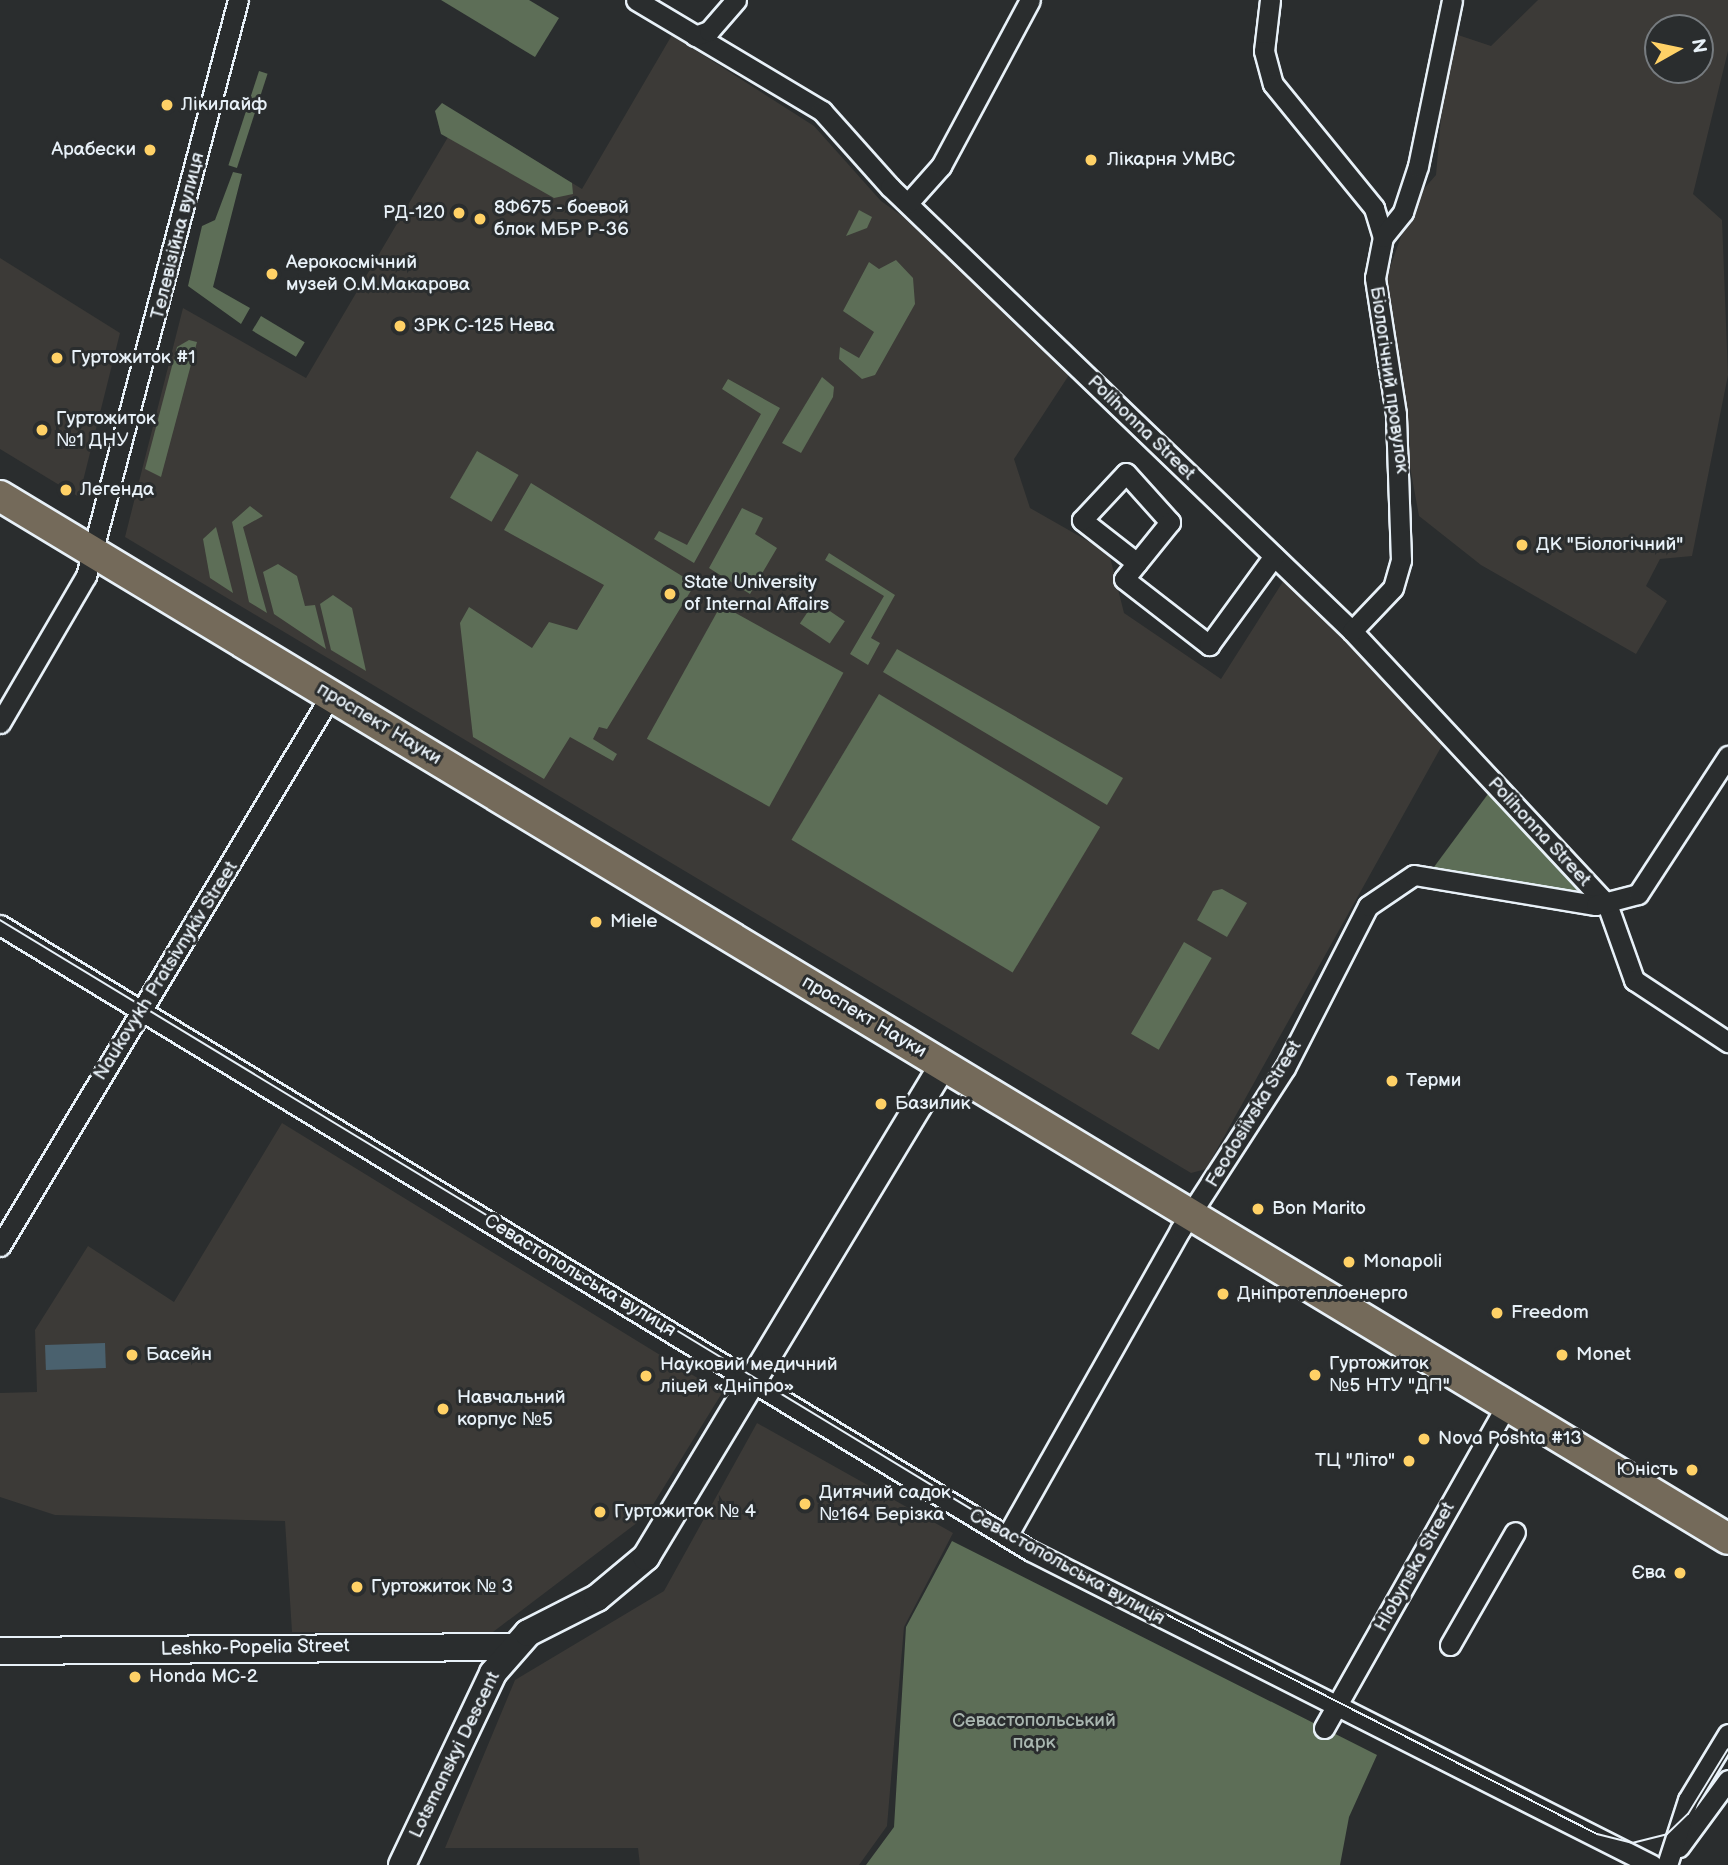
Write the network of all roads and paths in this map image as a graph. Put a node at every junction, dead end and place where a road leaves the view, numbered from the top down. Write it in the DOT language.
graph roads {
  1 [pos="237,0"];
  2 [pos="636,0"];
  3 [pos="736,0"];
  4 [pos="1030,0"];
  5 [pos="1270,0"];
  6 [pos="1452,0"];
  7 [pos="695,36"];
  8 [pos="908,202"];
  9 [pos="1383,237"];
  10 [pos="0,496"];
  11 [pos="93,552"];
  12 [pos="1274,555"];
  13 [pos="1137,563"];
  14 [pos="1352,631"];
  15 [pos="331,695"];
  16 [pos="0,723"];
  17 [pos="1728,756"];
  18 [pos="1607,904"];
  19 [pos="0,925"];
  20 [pos="139,1009"];
  21 [pos="1728,1042"];
  22 [pos="943,1065"];
  23 [pos="1192,1214"];
  24 [pos="0,1246"];
  25 [pos="753,1382"];
  26 [pos="1506,1406"];
  27 [pos="1515,1532"];
  28 [pos="1006,1536"];
  29 [pos="1728,1539"];
  30 [pos="1450,1645"];
  31 [pos="510,1647"];
  32 [pos="0,1651"];
  33 [pos="1336,1707"];
  34 [pos="1324,1728"];
  35 [pos="1728,1734"];
  36 [pos="1728,1780"];
  37 [pos="1672,1858"];
  38 [pos="402,1865"];
  39 [pos="1652,1865"];
  1 -- 11 [label="street, Телевізійна вулиця"];
  2 -- 7 [label="street, Polihonna Street"];
  3 -- 7 [label="street"];
  4 -- 8 [label="street"];
  5 -- 9 [label="street"];
  6 -- 9 [label="street"];
  7 -- 8 [label="street, Polihonna Street"];
  8 -- 12 [label="street, Polihonna Street"];
  9 -- 14 [label="street, Біологічний провулок"];
  10 -- 11 [label="main road, проспект Науки"];
  11 -- 15 [label="main road, проспект Науки"];
  11 -- 16 [label="street, Телевізійна вулиця"];
  12 -- 13 [label="street"];
  12 -- 14 [label="street, Polihonna Street"];
  13 -- 13 [label="street"];
  14 -- 18 [label="street, Polihonna Street"];
  15 -- 20 [label="street, Naukovykh Pratsivnykiv Street"];
  15 -- 22 [label="main road, проспект Науки"];
  17 -- 18 [label="street"];
  18 -- 21 [label="street"];
  18 -- 23 [label="street, Feodosiivska Street"];
  19 -- 20 [label="street, Севастопольська вулиця"];
  20 -- 24 [label="street, Naukovykh Pratsivnykiv Street"];
  20 -- 25 [label="street, Севастопольська вулиця"];
  22 -- 23 [label="main road, проспект Науки"];
  22 -- 25 [label="main road"];
  23 -- 26 [label="main road, проспект Науки"];
  23 -- 28 [label="street, Feodosiivska Street"];
  25 -- 28 [label="street, Севастопольська вулиця"];
  25 -- 31 [label="main road"];
  26 -- 29 [label="main road, проспект Науки"];
  26 -- 33 [label="street, Hlobynska Street"];
  27 -- 30 [label="street"];
  28 -- 33 [label="street, Севастопольська вулиця"];
  31 -- 32 [label="main road, Leshko-Popelia Street"];
  31 -- 38 [label="main road, Lotsmanskyi Descent"];
  33 -- 34 [label="street, Hlobynska Street"];
  33 -- 39 [label="street, Севастопольська вулиця"];
  35 -- 37 [label="street"];
  36 -- 37 [label="street"];
}
